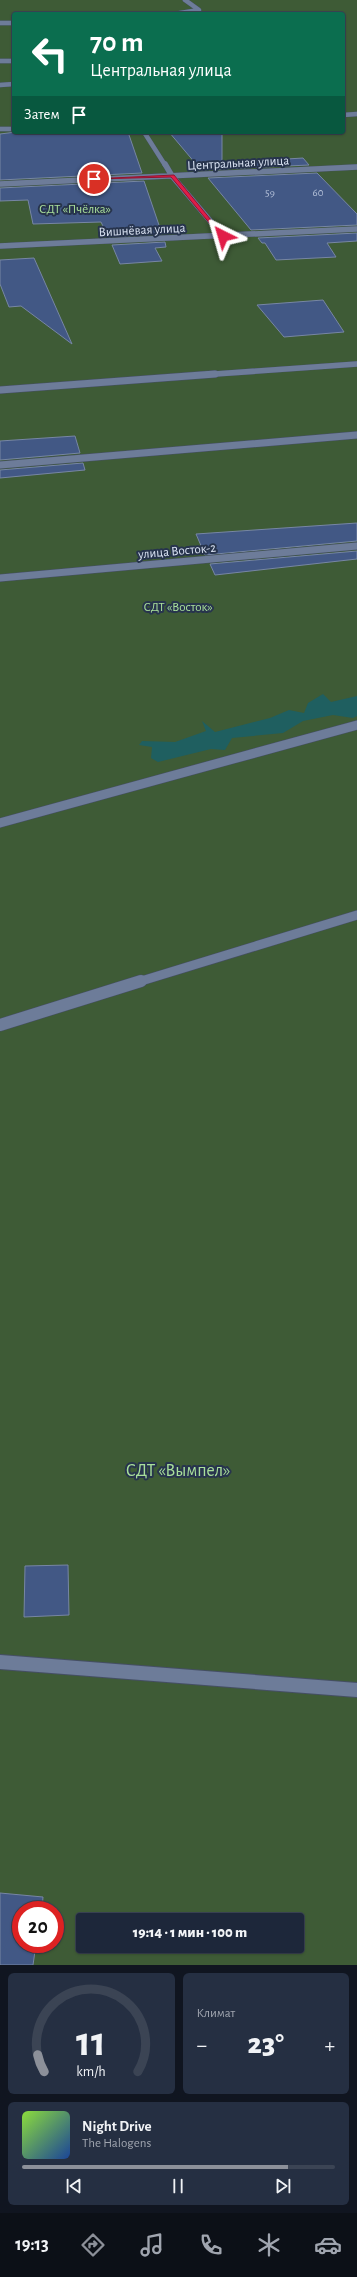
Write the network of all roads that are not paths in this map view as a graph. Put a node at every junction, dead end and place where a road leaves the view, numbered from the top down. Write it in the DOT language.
graph roads {
  1 [pos="185,0"];
  2 [pos="186,12"];
  3 [pos="0,23"];
  4 [pos="12,23"];
  5 [pos="0,61"];
  6 [pos="12,61"];
  7 [pos="12,84"];
  8 [pos="0,85"];
  9 [pos="357,114"];
  10 [pos="345,115"];
  11 [pos="0,129"];
  12 [pos="12,129"];
  13 [pos="145,134"];
  14 [pos="357,167"];
  15 [pos="172,176"];
  16 [pos="0,184"];
  17 [pos="357,229"];
  18 [pos="223,236"];
  19 [pos="0,246"];
  20 [pos="357,364"];
  21 [pos="0,390"];
  22 [pos="357,435"];
  23 [pos="0,465"];
  24 [pos="357,546"];
  25 [pos="0,578"];
  26 [pos="357,725"];
  27 [pos="0,823"];
  28 [pos="357,915"];
  29 [pos="0,1025"];
  30 [pos="0,1662"];
  31 [pos="357,1690"];
  1 -- 2 [label="street"];
  3 -- 4 [label="street"];
  5 -- 6 [label="street"];
  7 -- 8 [label="street"];
  9 -- 10 [label="street"];
  11 -- 12 [label="street"];
  13 -- 15 [label="street"];
  14 -- 15 [label="street, Центральная улица"];
  15 -- 16 [label="street, Центральная улица"];
  15 -- 18 [label="street"];
  17 -- 18 [label="street, Вишнёвая улица"];
  18 -- 19 [label="street, Вишнёвая улица"];
  20 -- 21 [label="street"];
  22 -- 23 [label="street"];
  24 -- 25 [label="street, улица Восток-2"];
  26 -- 27 [label="street"];
  28 -- 29 [label="street"];
  30 -- 31 [label="street"];
}
